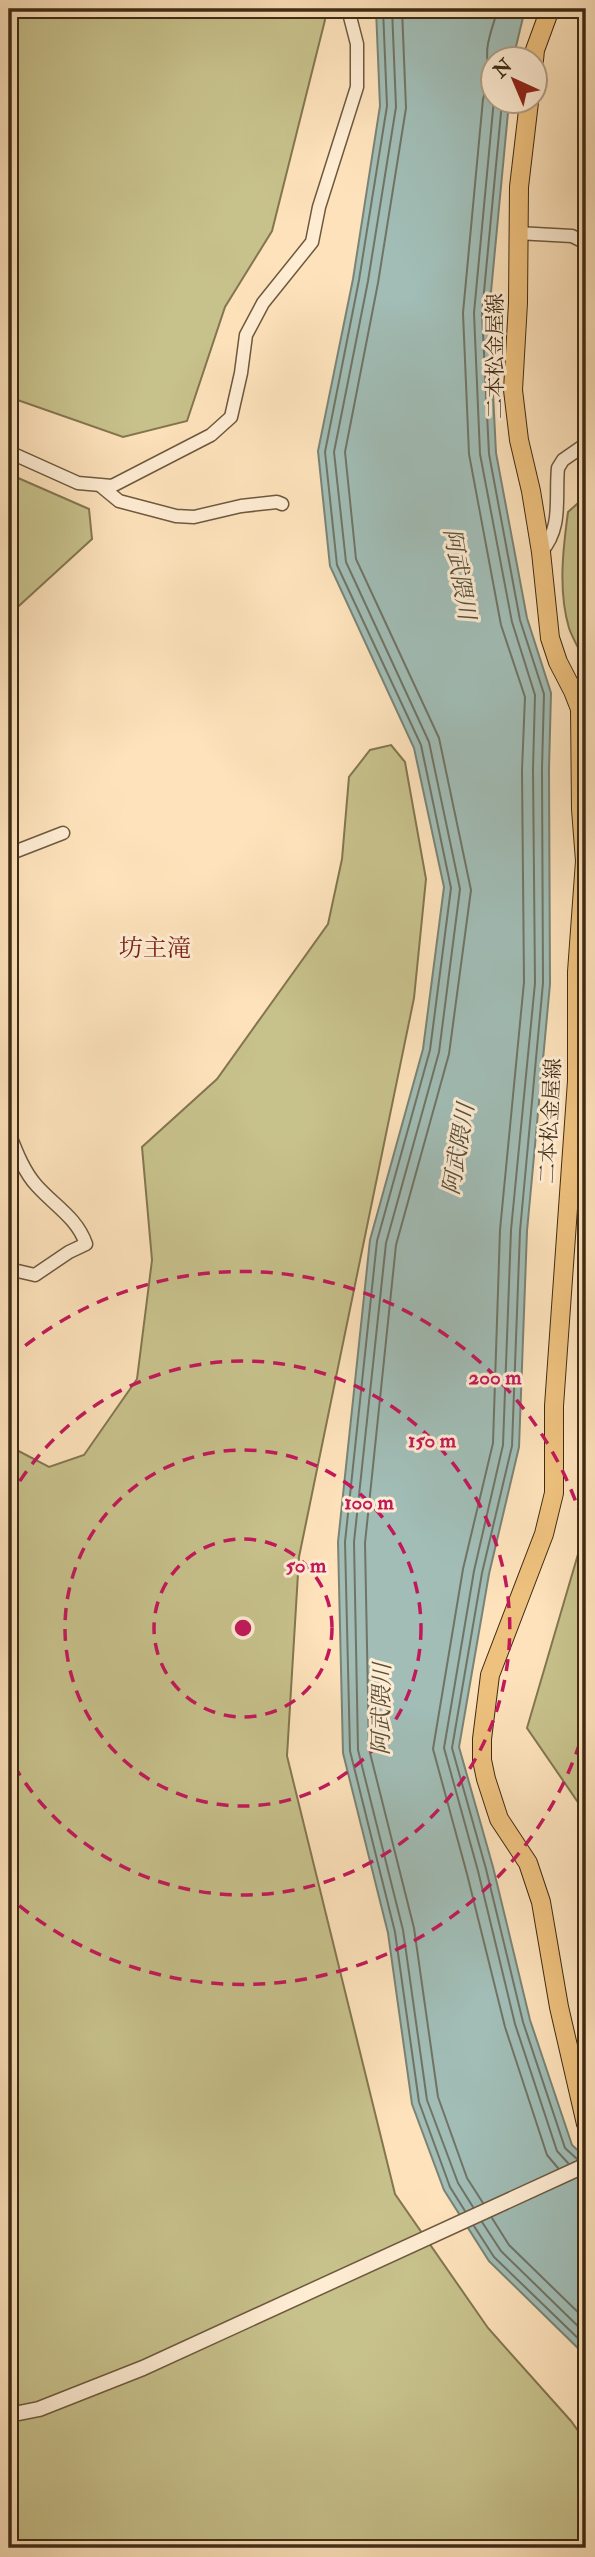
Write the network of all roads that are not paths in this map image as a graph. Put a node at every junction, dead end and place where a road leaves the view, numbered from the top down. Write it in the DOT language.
graph roads {
  1 [pos="348,9"];
  2 [pos="550,9"];
  3 [pos="536,46"];
  4 [pos="527,116"];
  5 [pos="517,233"];
  6 [pos="586,243"];
  7 [pos="586,444"];
  8 [pos="9,452"];
  9 [pos="102,487"];
  10 [pos="282,504"];
  11 [pos="541,552"];
  12 [pos="63,833"];
  13 [pos="9,855"];
  14 [pos="9,1133"];
  15 [pos="578,1180"];
  16 [pos="9,1269"];
  17 [pos="586,2124"];
  18 [pos="586,2165"];
  19 [pos="9,2415"];
  1 -- 9 [label="street"];
  2 -- 3 [label="main road"];
  4 -- 5 [label="main road, 二本松金屋線"];
  5 -- 6 [label="street"];
  5 -- 11 [label="main road, 二本松金屋線"];
  7 -- 11 [label="street"];
  8 -- 9 [label="street"];
  9 -- 10 [label="street"];
  11 -- 15 [label="main road, 二本松金屋線"];
  12 -- 13 [label="street"];
  14 -- 16 [label="street"];
  15 -- 17 [label="main road, 二本松金屋線"];
  18 -- 19 [label="street"];
}
